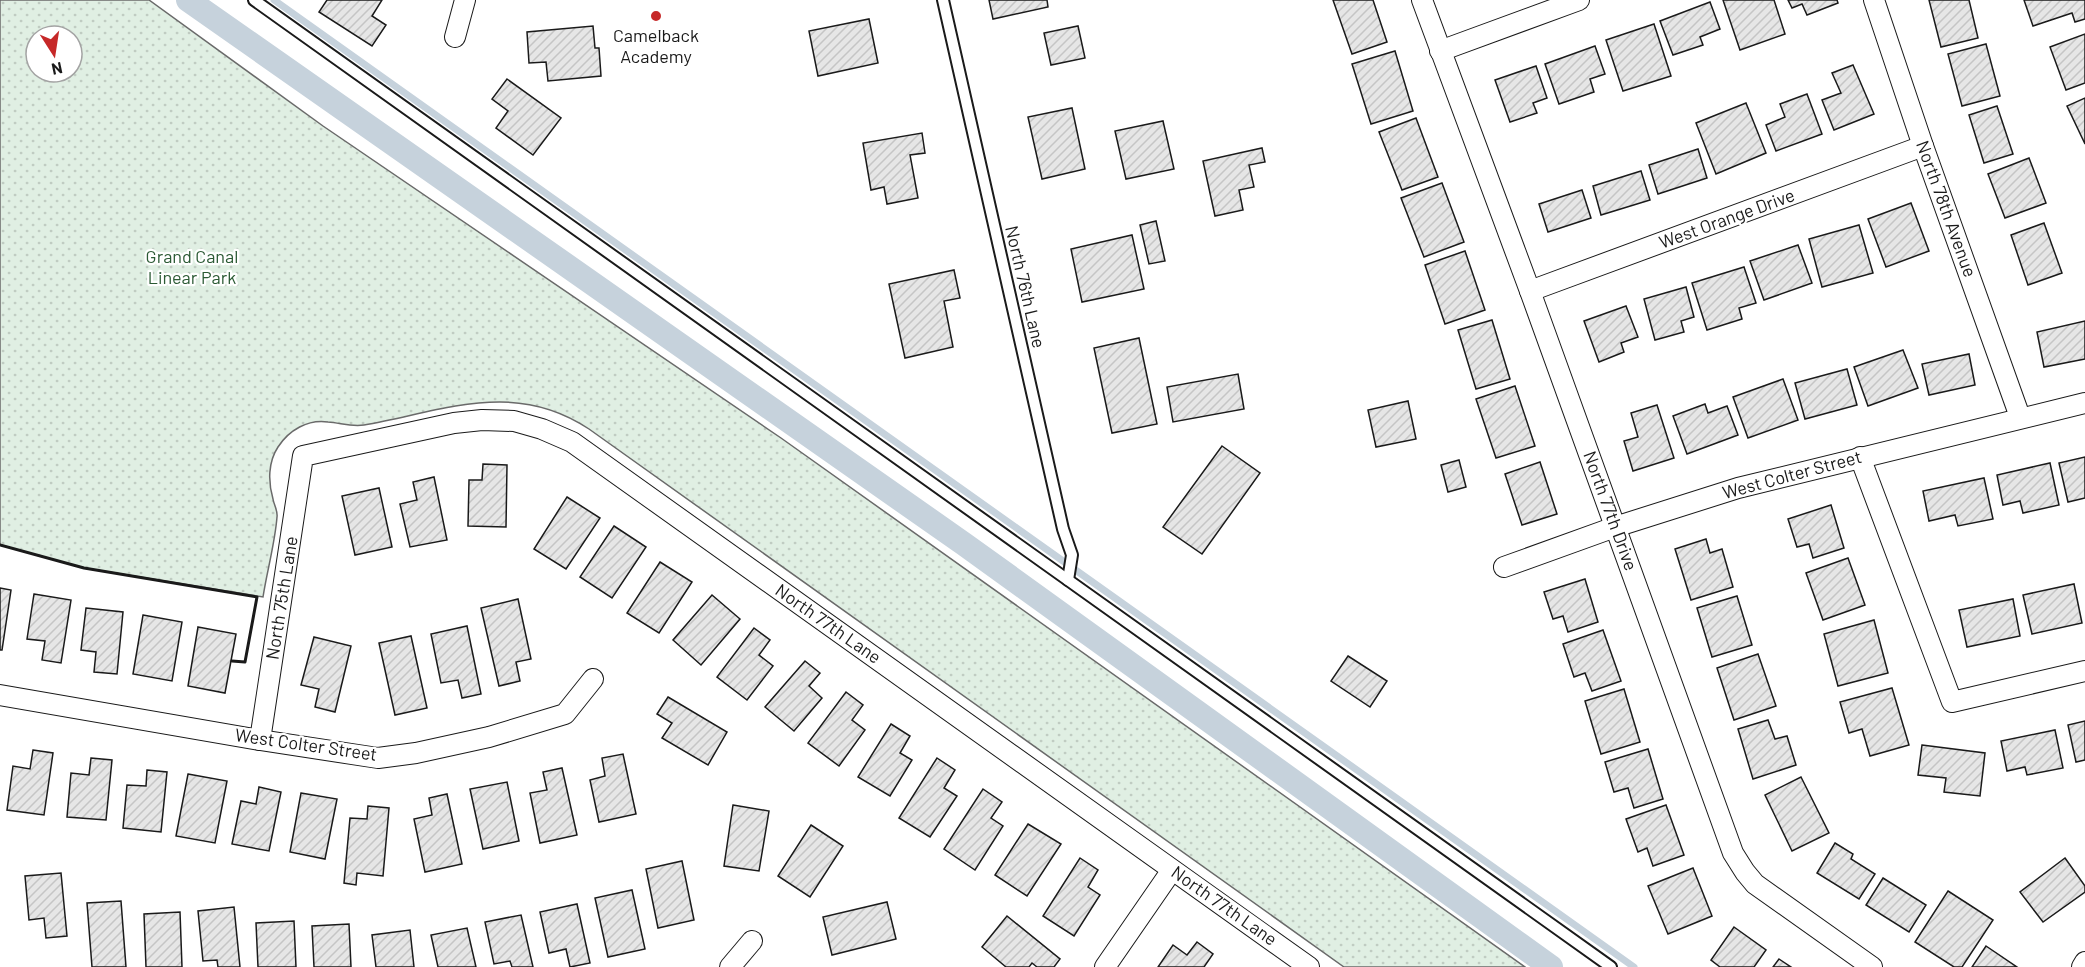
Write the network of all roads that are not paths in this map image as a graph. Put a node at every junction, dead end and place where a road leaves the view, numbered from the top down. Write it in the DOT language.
graph roads {
  1 [pos="254,0"];
  2 [pos="465,0"];
  3 [pos="944,0"];
  4 [pos="1422,0"];
  5 [pos="1579,0"];
  6 [pos="1874,0"];
  7 [pos="455,37"];
  8 [pos="1440,51"];
  9 [pos="1923,146"];
  10 [pos="1530,291"];
  11 [pos="2085,403"];
  12 [pos="2020,417"];
  13 [pos="303,456"];
  14 [pos="1860,457"];
  15 [pos="1615,526"];
  16 [pos="1504,567"];
  17 [pos="1069,576"];
  18 [pos="2085,671"];
  19 [pos="593,679"];
  20 [pos="0,695"];
  21 [pos="260,740"];
  22 [pos="1172,870"];
  23 [pos="752,942"];
  24 [pos="2085,962"];
  25 [pos="730,967"];
  26 [pos="1106,967"];
  27 [pos="1310,967"];
  28 [pos="1611,967"];
  29 [pos="1872,967"];
  30 [pos="2082,967"];
  1 -- 17 [label="lane"];
  2 -- 7 [label="street"];
  3 -- 17 [label="lane, North 76th Lane"];
  4 -- 8 [label="street, North 77th Drive"];
  5 -- 8 [label="street"];
  6 -- 9 [label="street, North 78th Avenue"];
  8 -- 10 [label="street, North 77th Drive"];
  9 -- 10 [label="street, West Orange Drive"];
  9 -- 12 [label="street, North 78th Avenue"];
  10 -- 15 [label="street, North 77th Drive"];
  11 -- 12 [label="street, West Colter Street"];
  12 -- 14 [label="street, West Colter Street"];
  13 -- 21 [label="street, North 75th Lane"];
  13 -- 22 [label="street, North 77th Lane"];
  14 -- 15 [label="street, West Colter Street"];
  14 -- 18 [label="street"];
  15 -- 16 [label="street, West Colter Street"];
  15 -- 29 [label="street, North 77th Drive"];
  17 -- 28 [label="lane"];
  19 -- 21 [label="street, West Colter Street"];
  20 -- 21 [label="street, West Colter Street"];
  22 -- 26 [label="street"];
  22 -- 27 [label="street, North 77th Lane"];
  23 -- 25 [label="street"];
  24 -- 30 [label="street"];
}
